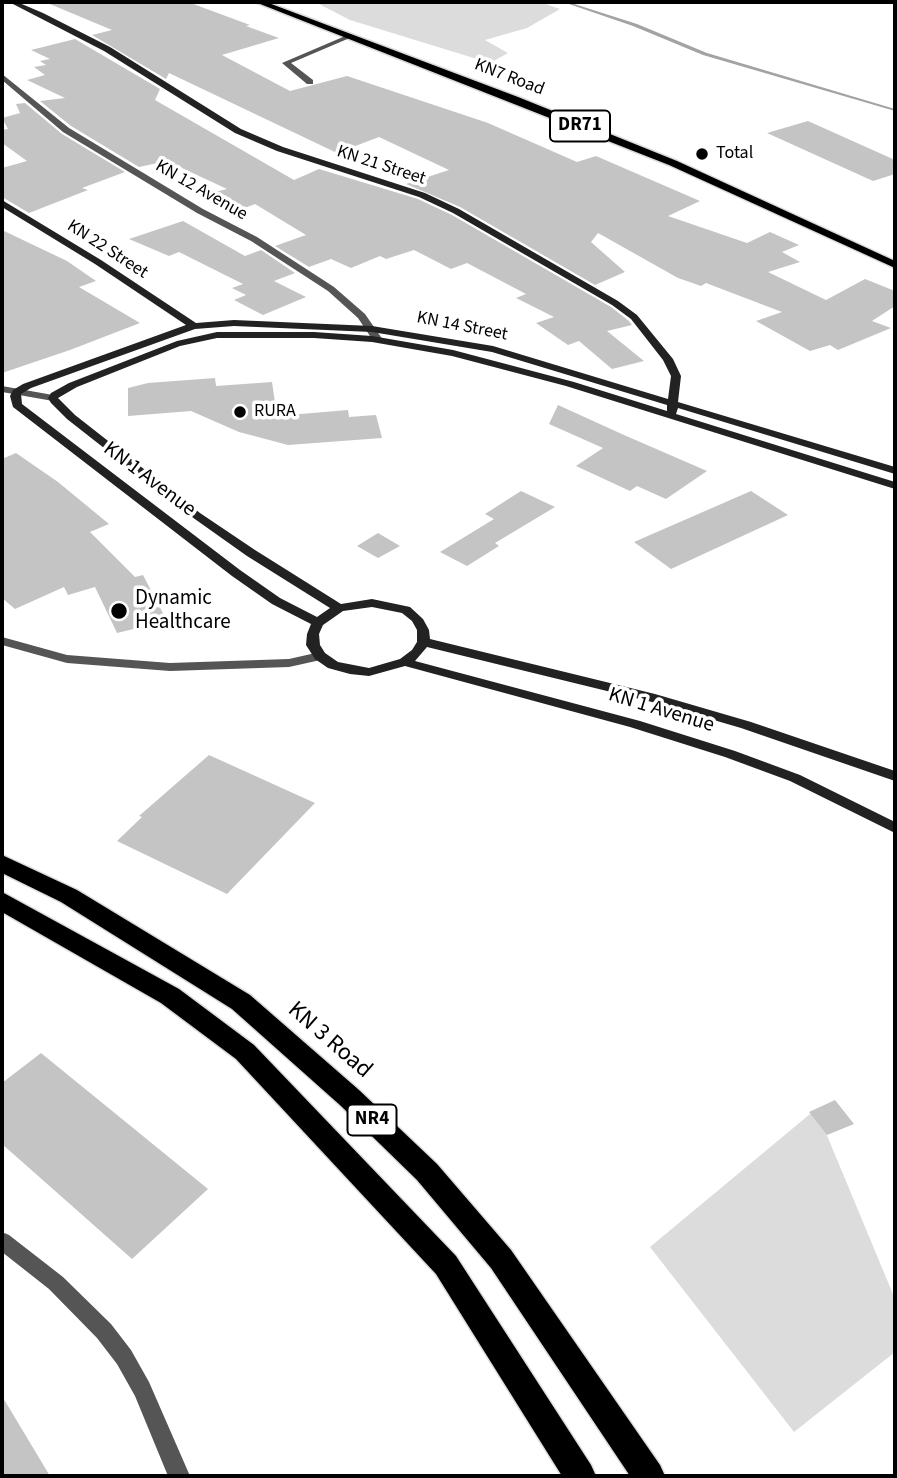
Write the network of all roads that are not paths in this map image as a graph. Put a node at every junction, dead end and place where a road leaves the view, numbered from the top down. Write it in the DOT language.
graph roads {
  1 [pos="12,2"];
  2 [pos="258,2"];
  3 [pos="350,36"];
  4 [pos="2,76"];
  5 [pos="310,82"];
  6 [pos="2,203"];
  7 [pos="895,265"];
  8 [pos="194,326"];
  9 [pos="372,329"];
  10 [pos="207,337"];
  11 [pos="379,340"];
  12 [pos="2,388"];
  13 [pos="18,393"];
  14 [pos="53,398"];
  15 [pos="674,404"];
  16 [pos="670,417"];
  17 [pos="895,471"];
  18 [pos="895,486"];
  19 [pos="339,608"];
  20 [pos="318,623"];
  21 [pos="2,641"];
  22 [pos="424,642"];
  23 [pos="320,656"];
  24 [pos="405,662"];
  25 [pos="895,776"];
  26 [pos="895,828"];
  27 [pos="2,863"];
  28 [pos="2,901"];
  29 [pos="2,1241"];
  30 [pos="179,1476"];
  31 [pos="580,1476"];
  32 [pos="649,1476"];
  1 -- 15 [label="street, KN 21 Street"];
  2 -- 3 [label="main road, KN7 Road / DR71"];
  3 -- 5 [label="street"];
  3 -- 7 [label="main road, KN7 Road / DR71"];
  4 -- 9 [label="street, KN 12 Avenue"];
  6 -- 8 [label="street, KN 22 Street"];
  8 -- 9 [label="street, KN 14 Street"];
  8 -- 10 [label="street"];
  8 -- 13 [label="street, KN 14 Street"];
  9 -- 11 [label="street, KN 12 Avenue"];
  9 -- 15 [label="street, KN 14 Street"];
  10 -- 11 [label="street, KN 14 Street"];
  10 -- 14 [label="street, KN 14 Street"];
  11 -- 16 [label="street, KN 14 Street"];
  12 -- 13 [label="street"];
  13 -- 14 [label="street"];
  13 -- 20 [label="street, KN 1 Avenue"];
  14 -- 19 [label="street, KN 1 Avenue"];
  15 -- 16 [label="street, KN 21 Street"];
  15 -- 17 [label="street, KN 14 Street"];
  16 -- 18 [label="street, KN 14 Street"];
  19 -- 20 [label="street"];
  19 -- 22 [label="street"];
  20 -- 23 [label="street"];
  21 -- 23 [label="street"];
  22 -- 24 [label="street"];
  22 -- 25 [label="street, KN 1 Avenue"];
  23 -- 24 [label="street"];
  24 -- 26 [label="street, KN 1 Avenue"];
  27 -- 32 [label="highway, KN 3 Road / NR4"];
  28 -- 31 [label="highway, NR4"];
  29 -- 30 [label="street"];
}
